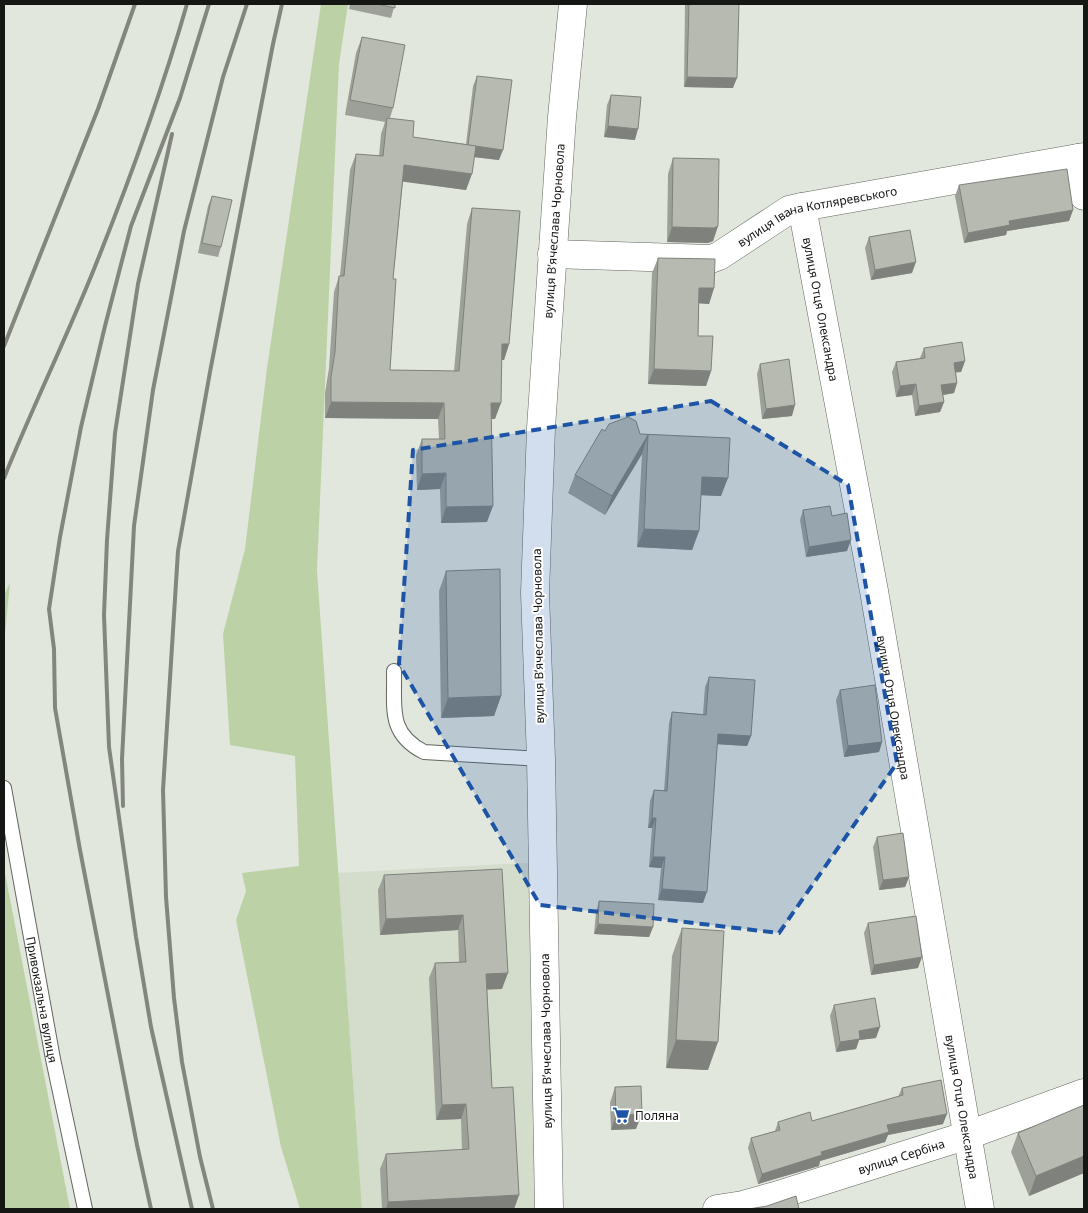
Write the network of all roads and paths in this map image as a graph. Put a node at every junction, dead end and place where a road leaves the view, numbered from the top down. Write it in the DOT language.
graph roads {
  1 [pos="573,4"];
  2 [pos="1081,157"];
  3 [pos="1084,196"];
  4 [pos="802,207"];
  5 [pos="552,254"];
  6 [pos="394,671"];
  7 [pos="541,759"];
  8 [pos="4,788"];
  9 [pos="1084,1093"];
  10 [pos="968,1135"];
  11 [pos="85,1209"];
  12 [pos="549,1209"];
  13 [pos="717,1209"];
  14 [pos="980,1209"];
  1 -- 5 [label="street, вулиця Вʼячеслава Чорновола"];
  2 -- 3 [label="street"];
  2 -- 4 [label="street, вулиця Івана Котляревського"];
  4 -- 5 [label="street, вулиця Івана Котляревського"];
  4 -- 10 [label="street, вулиця Отця Олександра"];
  5 -- 7 [label="street, вулиця Вʼячеслава Чорновола"];
  6 -- 7 [label="lane"];
  7 -- 12 [label="street, вулиця Вʼячеслава Чорновола"];
  8 -- 11 [label="lane, Привокзальна вулиця"];
  9 -- 10 [label="street, вулиця Сербіна"];
  10 -- 13 [label="street, вулиця Сербіна"];
  10 -- 14 [label="street, вулиця Отця Олександра"];
}
